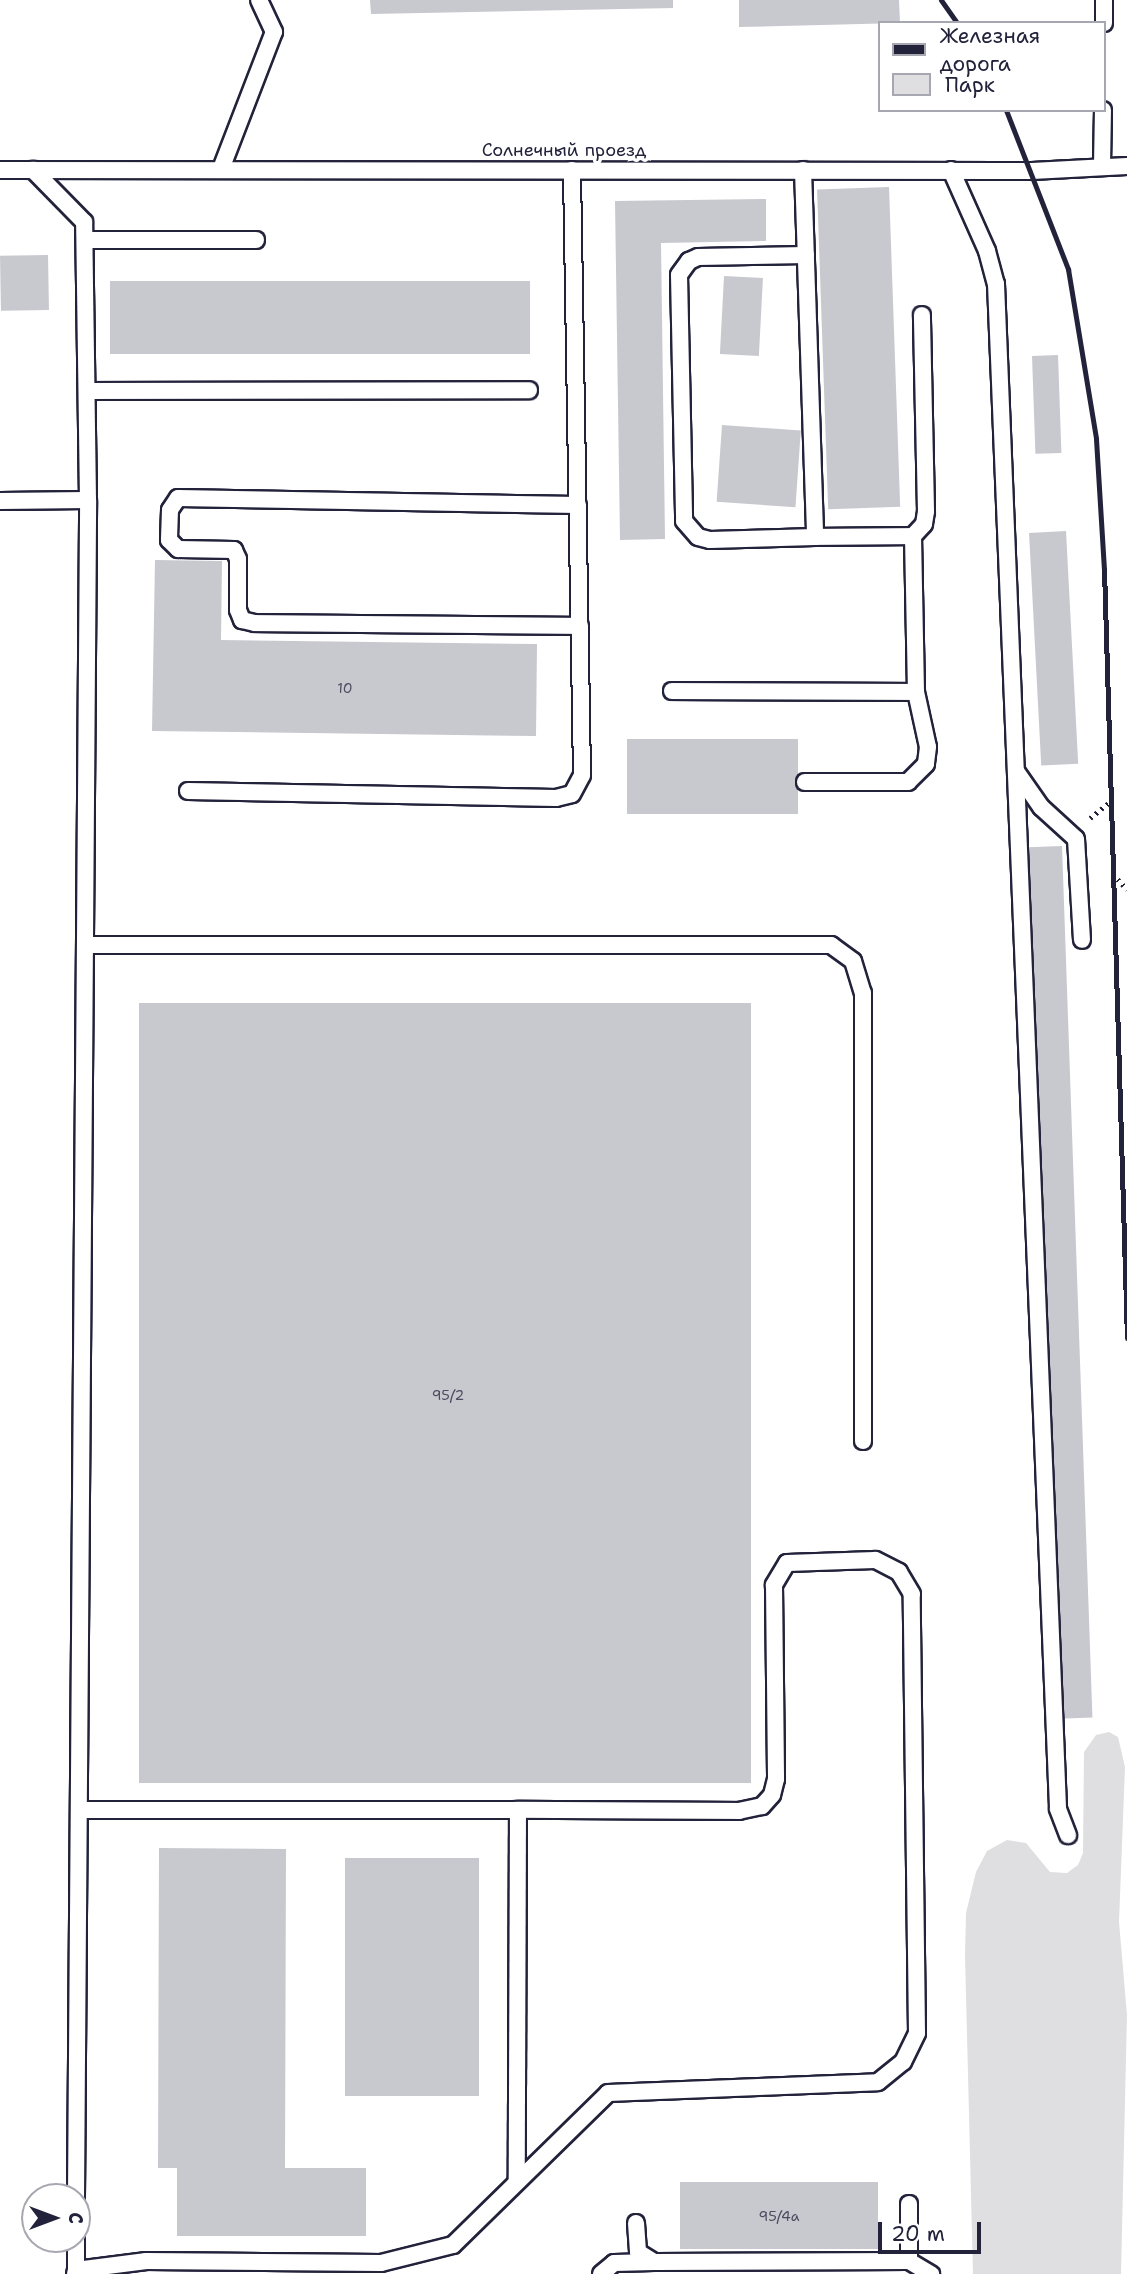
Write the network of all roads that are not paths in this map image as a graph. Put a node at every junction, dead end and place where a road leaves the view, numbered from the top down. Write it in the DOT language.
graph roads {
  1 [pos="259,0"];
  2 [pos="1104,0"];
  3 [pos="1104,21"];
  4 [pos="1103,112"];
  5 [pos="1102,166"];
  6 [pos="1127,166"];
  7 [pos="220,169"];
  8 [pos="0,170"];
  9 [pos="33,170"];
  10 [pos="572,170"];
  11 [pos="803,170"];
  12 [pos="951,170"];
  13 [pos="85,240"];
  14 [pos="256,240"];
  15 [pos="806,255"];
  16 [pos="922,314"];
  17 [pos="529,390"];
  18 [pos="88,391"];
  19 [pos="88,500"];
  20 [pos="0,501"];
  21 [pos="578,505"];
  22 [pos="913,536"];
  23 [pos="815,537"];
  24 [pos="580,626"];
  25 [pos="672,691"];
  26 [pos="916,692"];
  27 [pos="1016,771"];
  28 [pos="805,782"];
  29 [pos="188,791"];
  30 [pos="1082,940"];
  31 [pos="85,945"];
  32 [pos="863,1440"];
  33 [pos="79,1810"];
  34 [pos="518,1810"];
  35 [pos="1068,1835"];
  36 [pos="517,2181"];
  37 [pos="76,2183"];
  38 [pos="909,2204"];
  39 [pos="636,2223"];
  40 [pos="76,2253"];
  41 [pos="909,2261"];
  42 [pos="654,2262"];
  43 [pos="75,2272"];
  44 [pos="601,2274"];
  45 [pos="931,2274"];
  1 -- 7 [label="lane"];
  2 -- 3 [label="lane"];
  4 -- 5 [label="lane"];
  5 -- 6 [label="lane, Солнечный проезд"];
  5 -- 12 [label="lane, Солнечный проезд"];
  7 -- 9 [label="lane, Солнечный проезд"];
  7 -- 10 [label="lane, Солнечный проезд"];
  8 -- 9 [label="lane, Солнечный проезд"];
  9 -- 13 [label="lane"];
  10 -- 11 [label="lane, Солнечный проезд"];
  10 -- 21 [label="lane"];
  11 -- 12 [label="lane, Солнечный проезд"];
  11 -- 15 [label="lane"];
  12 -- 27 [label="lane"];
  13 -- 14 [label="lane"];
  13 -- 18 [label="lane"];
  15 -- 23 [label="lane"];
  15 -- 23 [label="lane"];
  16 -- 22 [label="lane"];
  17 -- 18 [label="lane"];
  18 -- 19 [label="lane"];
  19 -- 20 [label="lane"];
  19 -- 31 [label="lane"];
  21 -- 24 [label="lane"];
  21 -- 24 [label="lane"];
  22 -- 23 [label="lane"];
  22 -- 26 [label="lane"];
  24 -- 29 [label="lane"];
  25 -- 26 [label="lane"];
  26 -- 28 [label="lane"];
  27 -- 30 [label="lane"];
  27 -- 35 [label="lane"];
  31 -- 32 [label="lane"];
  31 -- 33 [label="lane"];
  33 -- 34 [label="lane"];
  33 -- 37 [label="lane"];
  34 -- 36 [label="lane"];
  34 -- 36 [label="lane"];
  36 -- 43 [label="lane"];
  38 -- 41 [label="lane"];
  39 -- 42 [label="lane"];
  40 -- 43 [label="lane"];
  41 -- 42 [label="lane"];
  41 -- 45 [label="lane"];
  42 -- 44 [label="lane"];
}
